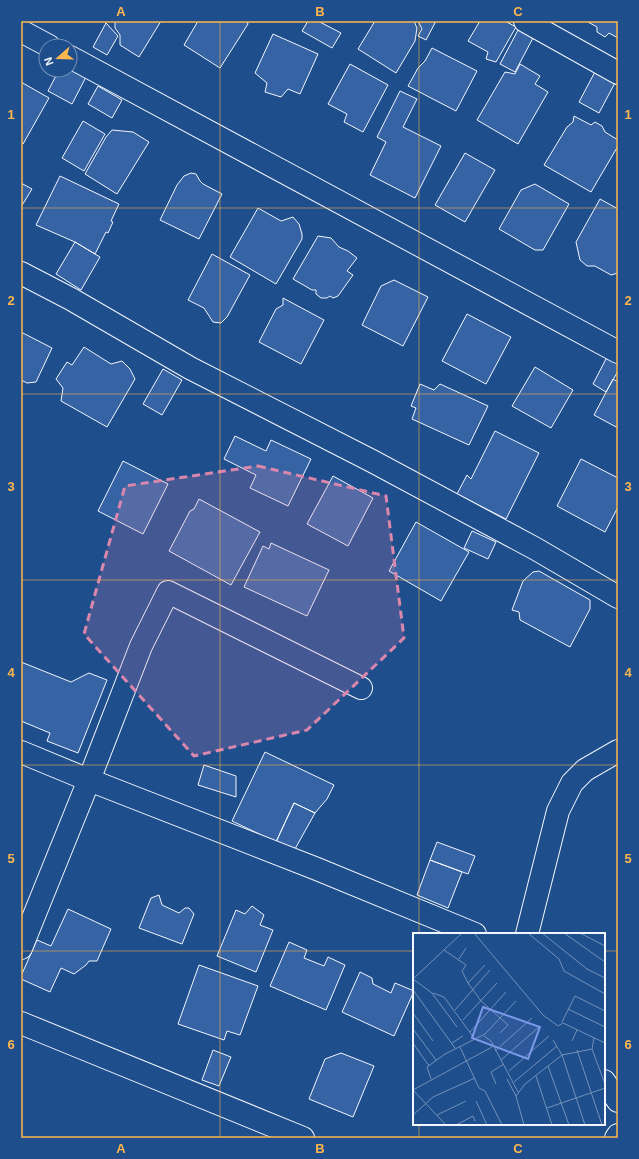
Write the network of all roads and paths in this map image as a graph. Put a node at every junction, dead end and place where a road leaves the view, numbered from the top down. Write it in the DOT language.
graph roads {
  1 [pos="525,21"];
  2 [pos="21,31"];
  3 [pos="38,40"];
  4 [pos="78,61"];
  5 [pos="618,73"];
  6 [pos="21,273"];
  7 [pos="618,352"];
  8 [pos="618,597"];
  9 [pos="361,688"];
  10 [pos="618,751"];
  11 [pos="21,752"];
  12 [pos="89,780"];
  13 [pos="473,933"];
  14 [pos="527,933"];
  15 [pos="21,948"];
  16 [pos="21,1023"];
  17 [pos="605,1082"];
  18 [pos="618,1101"];
  19 [pos="618,1135"];
  20 [pos="303,1138"];
  21 [pos="616,1138"];
  1 -- 5 [label="street"];
  2 -- 3 [label="street"];
  4 -- 7 [label="street"];
  6 -- 8 [label="street"];
  9 -- 12 [label="street"];
  10 -- 14 [label="street"];
  11 -- 12 [label="street"];
  12 -- 13 [label="street"];
  12 -- 15 [label="street"];
  16 -- 20 [label="street"];
  17 -- 18 [label="street"];
  19 -- 21 [label="street"];
}
